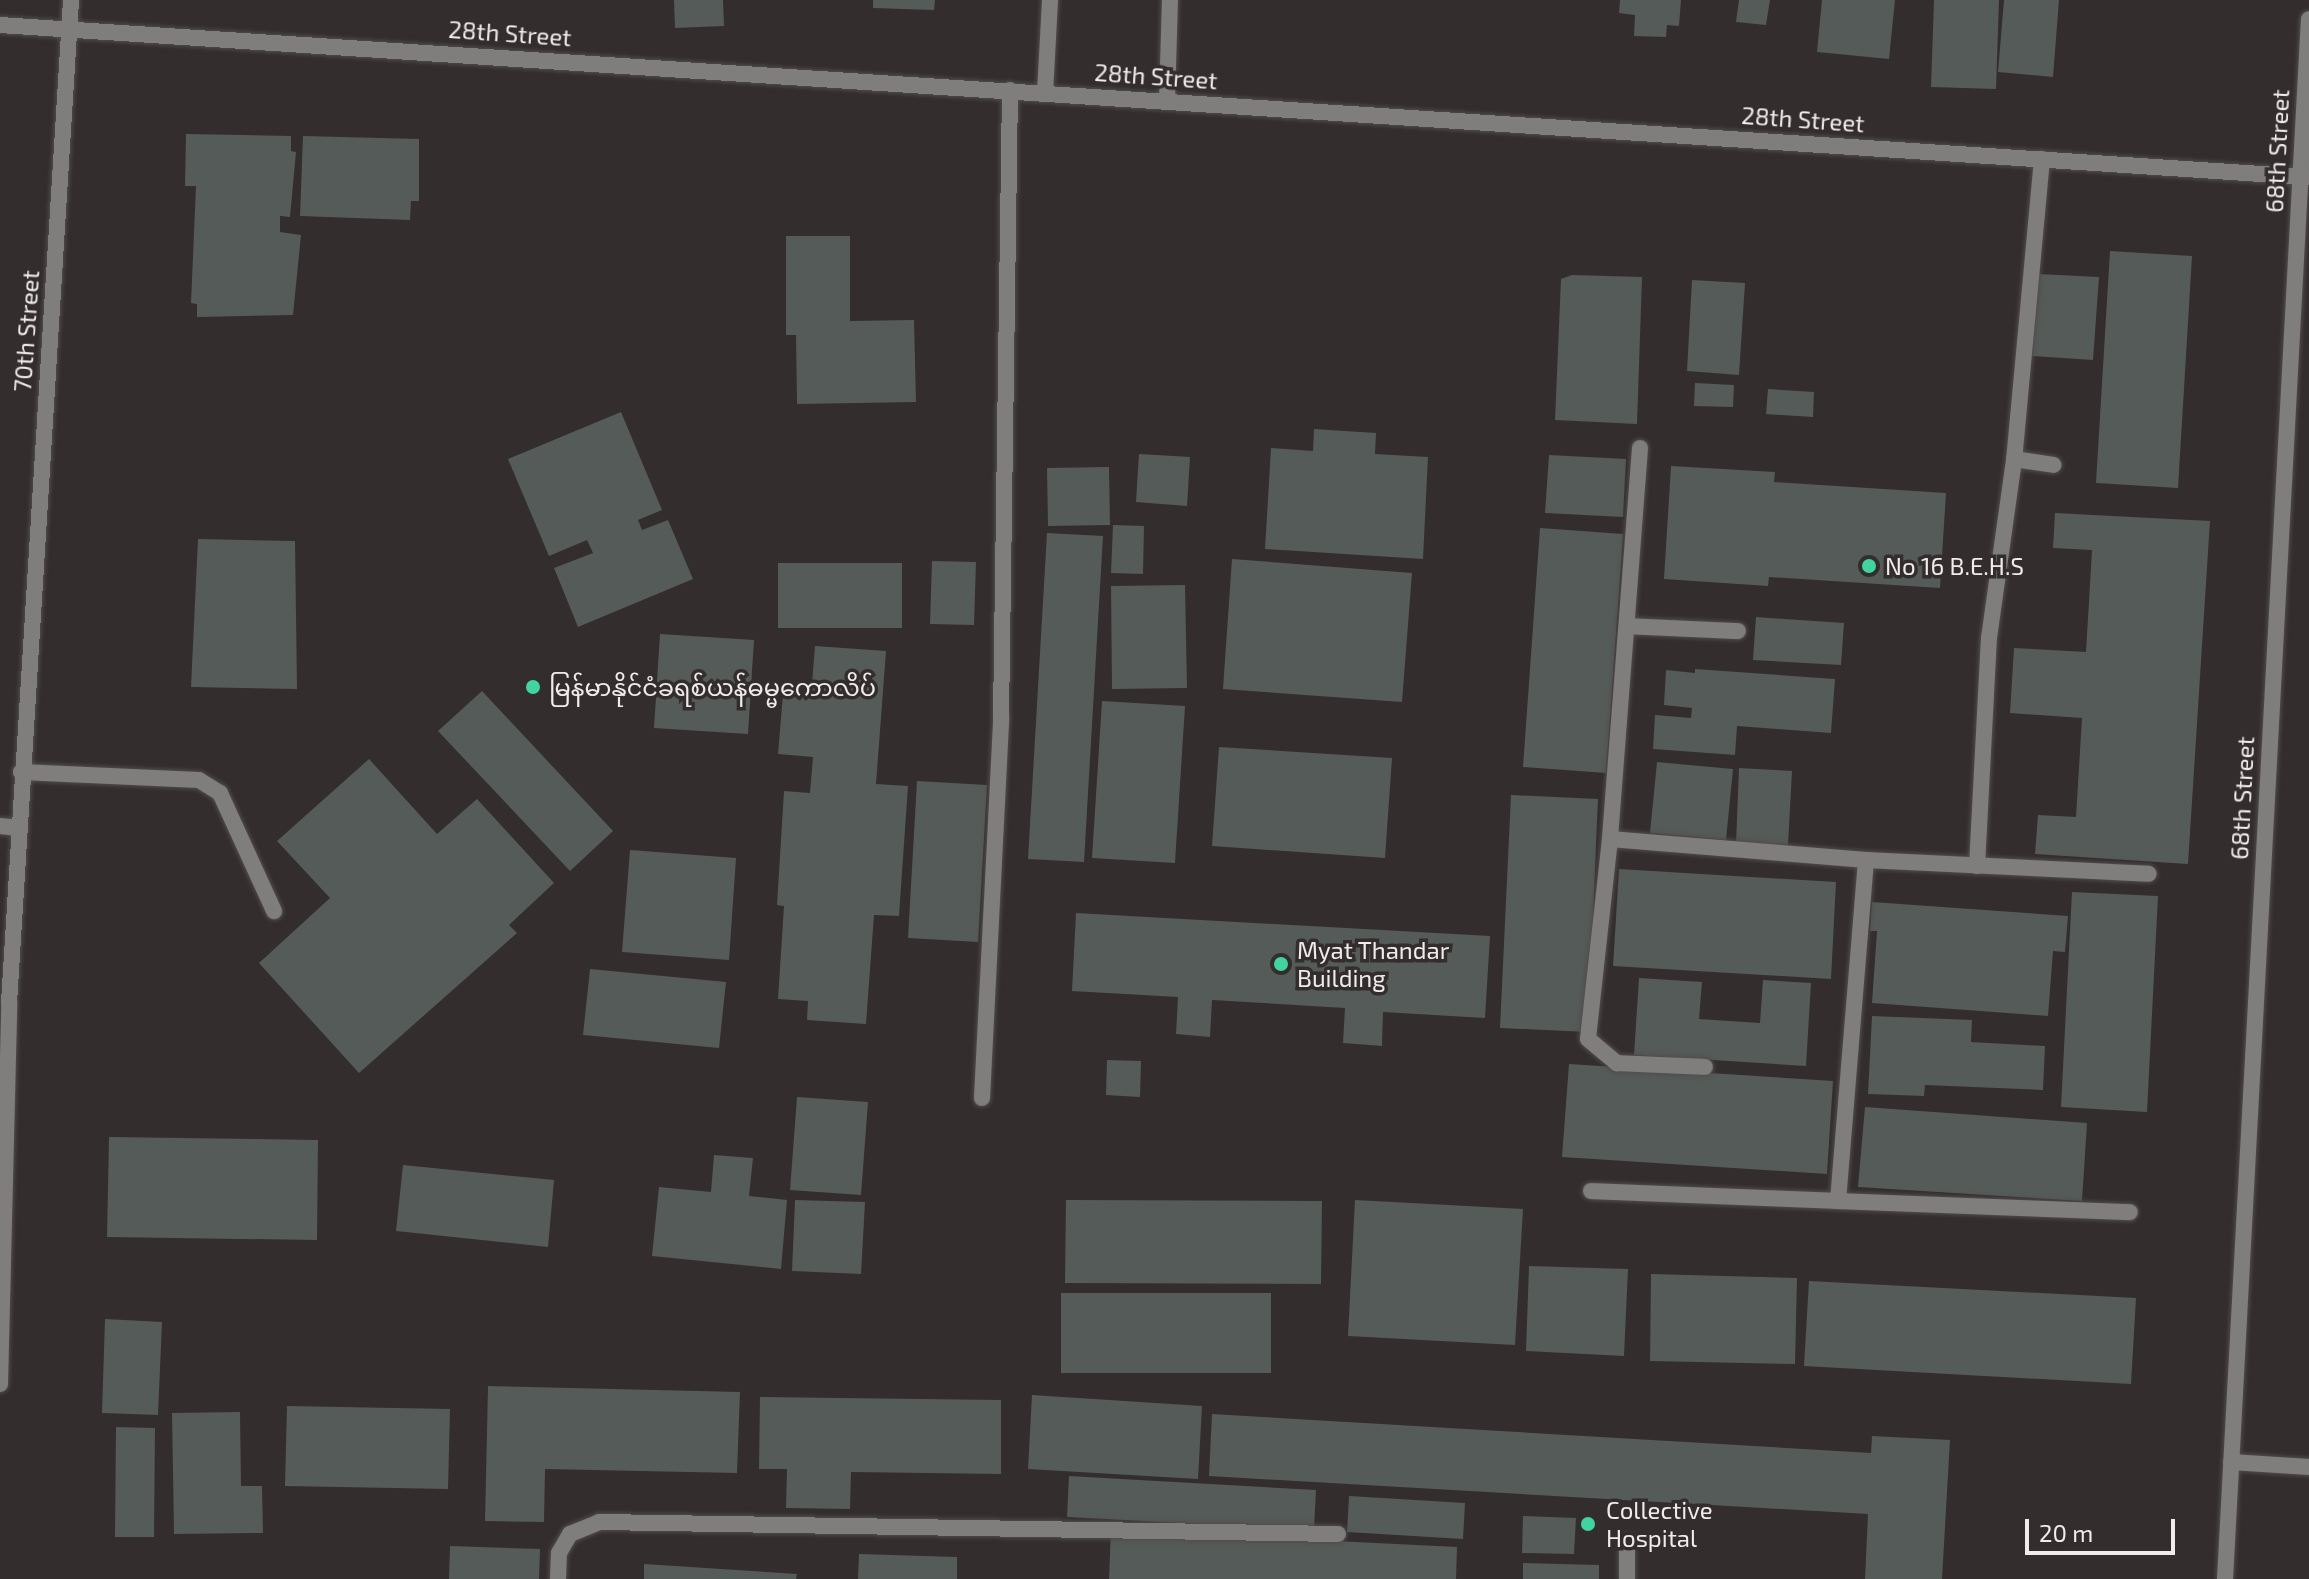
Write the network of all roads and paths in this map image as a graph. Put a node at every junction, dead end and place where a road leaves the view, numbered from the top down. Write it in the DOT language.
graph roads {
  1 [pos="71,0"];
  2 [pos="1050,0"];
  3 [pos="1170,0"];
  4 [pos="2309,19"];
  5 [pos="0,25"];
  6 [pos="70,27"];
  7 [pos="1010,90"];
  8 [pos="1045,93"];
  9 [pos="1167,100"];
  10 [pos="2042,159"];
  11 [pos="2304,177"];
  12 [pos="1640,448"];
  13 [pos="2014,459"];
  14 [pos="2054,465"];
  15 [pos="1627,626"];
  16 [pos="1738,631"];
  17 [pos="21,772"];
  18 [pos="0,826"];
  19 [pos="19,828"];
  20 [pos="1610,839"];
  21 [pos="1866,860"];
  22 [pos="1977,866"];
  23 [pos="2149,874"];
  24 [pos="274,911"];
  25 [pos="4,1002"];
  26 [pos="1705,1067"];
  27 [pos="982,1098"];
  28 [pos="1591,1191"];
  29 [pos="1838,1201"];
  30 [pos="2130,1212"];
  31 [pos="3,1278"];
  32 [pos="0,1384"];
  33 [pos="2231,1462"];
  34 [pos="2309,1467"];
  35 [pos="1338,1534"];
  36 [pos="1627,1542"];
  37 [pos="558,1579"];
  38 [pos="1627,1579"];
  39 [pos="2225,1579"];
  1 -- 6 [label="street, 70th Street"];
  2 -- 8 [label="street"];
  3 -- 9 [label="street"];
  4 -- 11 [label="street, 68th Street"];
  5 -- 6 [label="street, 28th Street"];
  6 -- 7 [label="street, 28th Street"];
  6 -- 17 [label="street, 70th Street"];
  7 -- 8 [label="street, 28th Street"];
  7 -- 27 [label="street"];
  8 -- 9 [label="street, 28th Street"];
  9 -- 10 [label="street, 28th Street"];
  10 -- 11 [label="street, 28th Street"];
  10 -- 13 [label="street"];
  11 -- 33 [label="street, 68th Street"];
  12 -- 15 [label="street"];
  13 -- 14 [label="street"];
  13 -- 22 [label="street"];
  15 -- 16 [label="street"];
  15 -- 20 [label="street"];
  17 -- 19 [label="street, 70th Street"];
  17 -- 24 [label="street"];
  18 -- 19 [label="street"];
  19 -- 25 [label="street, 70th Street"];
  20 -- 21 [label="street"];
  20 -- 26 [label="street"];
  21 -- 22 [label="street"];
  21 -- 29 [label="street"];
  22 -- 23 [label="street"];
  25 -- 31 [label="street, 70th Street"];
  28 -- 29 [label="street"];
  29 -- 30 [label="street"];
  31 -- 32 [label="street, 70th Street"];
  33 -- 34 [label="street"];
  33 -- 39 [label="street, 68th Street"];
  35 -- 37 [label="street"];
  36 -- 38 [label="street"];
}
